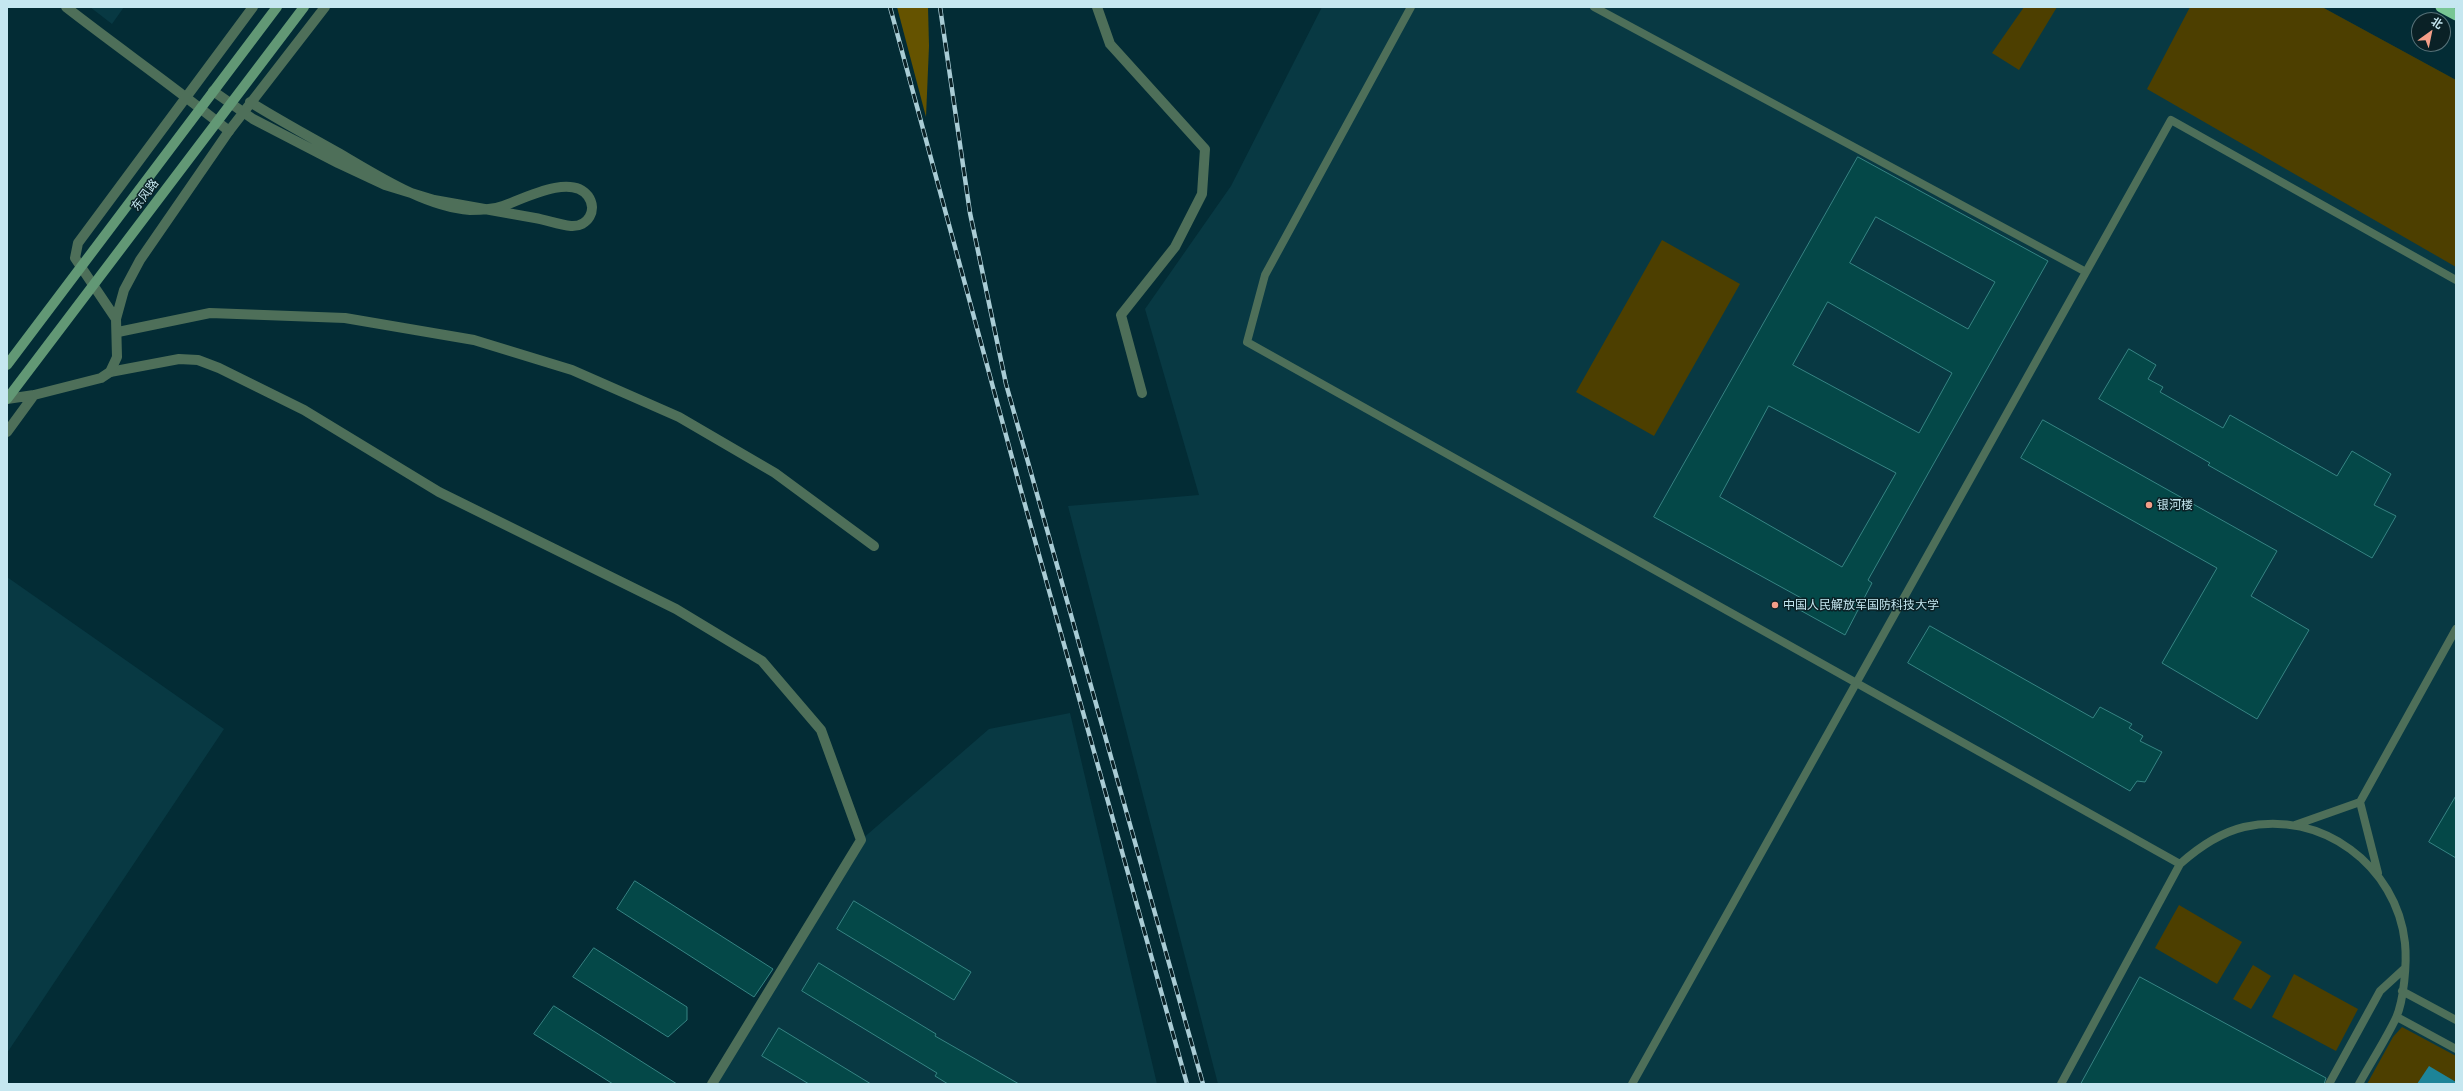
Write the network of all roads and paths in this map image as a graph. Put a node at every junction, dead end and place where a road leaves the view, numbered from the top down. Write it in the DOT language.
graph roads {
  1 [pos="66,7"];
  2 [pos="253,7"];
  3 [pos="276,7"];
  4 [pos="304,7"];
  5 [pos="325,7"];
  6 [pos="1097,7"];
  7 [pos="1411,7"];
  8 [pos="1594,7"];
  9 [pos="2441,7"];
  10 [pos="2456,15"];
  11 [pos="213,91"];
  12 [pos="186,96"];
  13 [pos="250,102"];
  14 [pos="231,104"];
  15 [pos="229,131"];
  16 [pos="425,198"];
  17 [pos="2086,272"];
  18 [pos="2456,280"];
  19 [pos="116,319"];
  20 [pos="118,332"];
  21 [pos="7,364"];
  22 [pos="110,372"];
  23 [pos="1142,393"];
  24 [pos="34,395"];
  25 [pos="7,399"];
  26 [pos="7,432"];
  27 [pos="874,546"];
  28 [pos="2456,629"];
  29 [pos="1857,685"];
  30 [pos="2360,802"];
  31 [pos="2294,825"];
  32 [pos="2180,864"];
  33 [pos="2378,875"];
  34 [pos="2404,968"];
  35 [pos="2402,991"];
  36 [pos="2397,1017"];
  37 [pos="2456,1020"];
  38 [pos="2456,1049"];
  39 [pos="712,1084"];
  40 [pos="1632,1084"];
  41 [pos="2061,1084"];
  42 [pos="2329,1084"];
  43 [pos="2359,1084"];
  1 -- 12 [label="street"];
  2 -- 12 [label="street"];
  3 -- 11 [label="main road, 东风路"];
  4 -- 14 [label="main road, 东风路"];
  5 -- 13 [label="street"];
  6 -- 23 [label="street"];
  7 -- 29 [label="lane"];
  8 -- 17 [label="lane"];
  9 -- 10 [label="highway"];
  11 -- 14 [label="street"];
  11 -- 21 [label="main road, 东风路"];
  12 -- 15 [label="street"];
  12 -- 19 [label="street"];
  13 -- 15 [label="street"];
  13 -- 16 [label="street"];
  14 -- 16 [label="street"];
  14 -- 25 [label="main road, 东风路"];
  15 -- 19 [label="street"];
  16 -- 16 [label="street"];
  17 -- 18 [label="lane"];
  17 -- 29 [label="lane"];
  19 -- 20 [label="street"];
  20 -- 22 [label="street"];
  20 -- 27 [label="street"];
  22 -- 24 [label="street"];
  22 -- 39 [label="street"];
  24 -- 25 [label="street"];
  24 -- 26 [label="street"];
  28 -- 30 [label="lane"];
  29 -- 32 [label="lane"];
  29 -- 40 [label="lane"];
  30 -- 31 [label="lane"];
  30 -- 33 [label="lane"];
  31 -- 32 [label="lane"];
  31 -- 33 [label="lane"];
  32 -- 41 [label="lane"];
  33 -- 34 [label="lane"];
  34 -- 35 [label="lane"];
  34 -- 42 [label="lane"];
  35 -- 36 [label="lane"];
  35 -- 37 [label="lane"];
  36 -- 38 [label="lane"];
  36 -- 43 [label="lane"];
}
